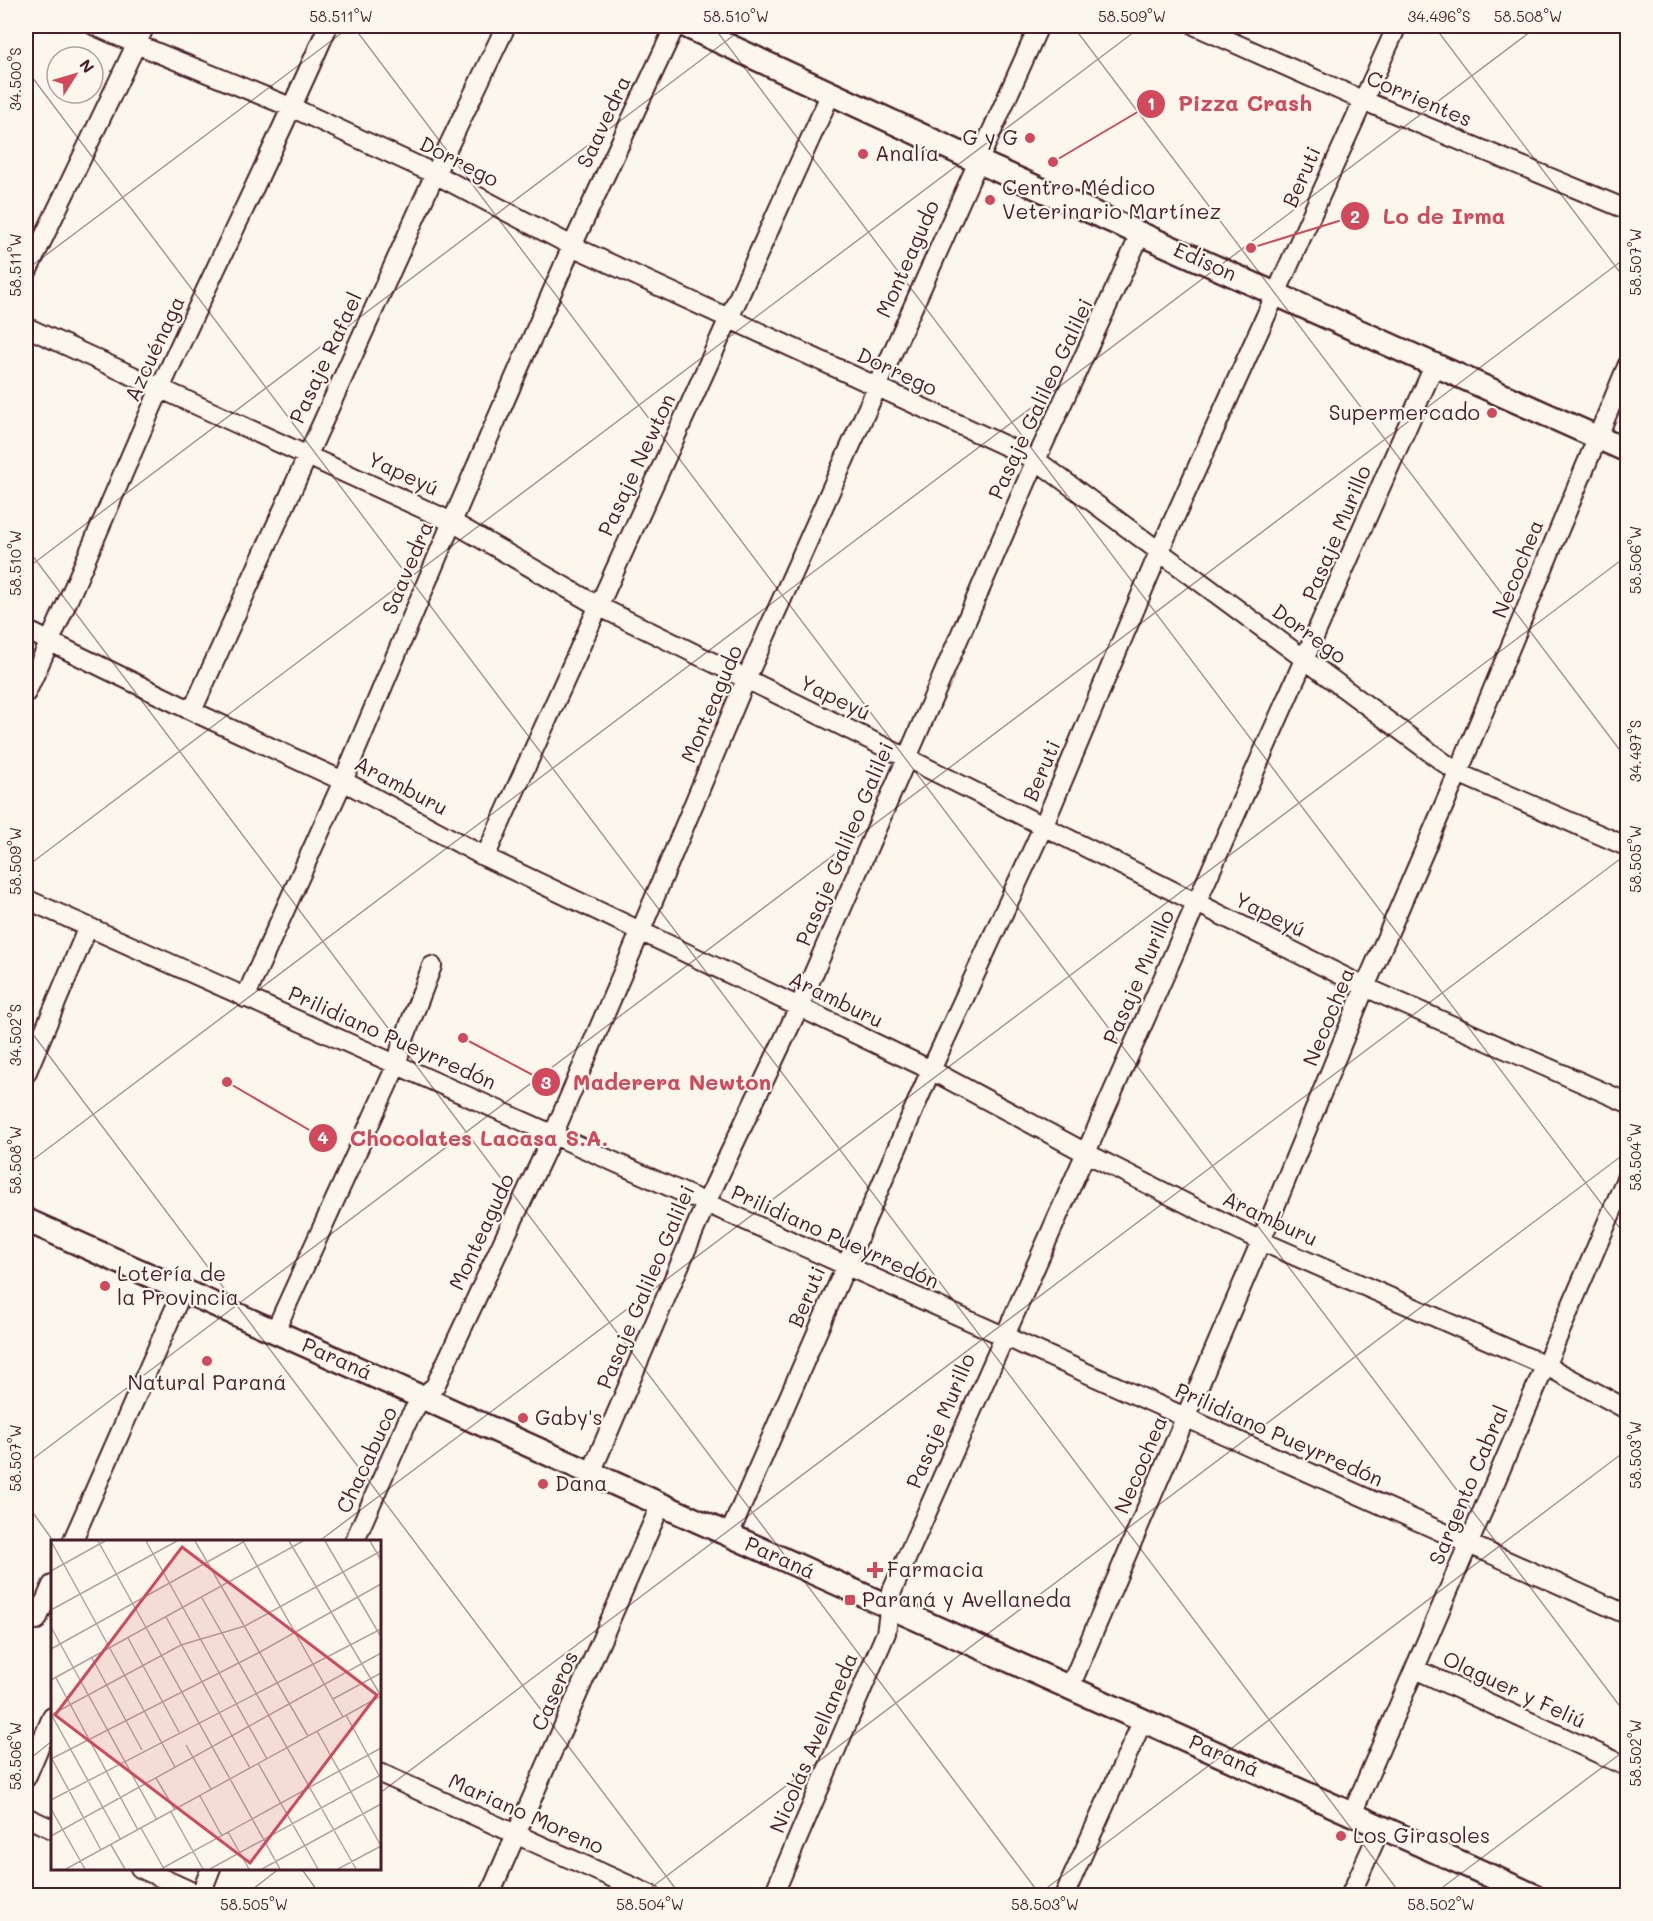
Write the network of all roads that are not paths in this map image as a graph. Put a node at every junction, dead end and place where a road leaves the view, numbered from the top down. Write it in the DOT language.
graph roads {
  1 [pos="95,26"];
  2 [pos="145,26"];
  3 [pos="328,26"];
  4 [pos="506,26"];
  5 [pos="675,26"];
  6 [pos="686,26"];
  7 [pos="1039,26"];
  8 [pos="1196,26"];
  9 [pos="1397,26"];
  10 [pos="136,44"];
  11 [pos="831,93"];
  12 [pos="1362,100"];
  13 [pos="293,108"];
  14 [pos="977,161"];
  15 [pos="435,174"];
  16 [pos="1628,210"];
  17 [pos="1141,233"];
  18 [pos="572,246"];
  19 [pos="26,274"];
  20 [pos="1275,293"];
  21 [pos="729,318"];
  22 [pos="26,327"];
  23 [pos="1628,363"];
  24 [pos="1434,366"];
  25 [pos="876,387"];
  26 [pos="160,388"];
  27 [pos="1596,438"];
  28 [pos="1628,451"];
  29 [pos="307,454"];
  30 [pos="1036,460"];
  31 [pos="452,522"];
  32 [pos="1159,552"];
  33 [pos="598,606"];
  34 [pos="26,630"];
  35 [pos="50,641"];
  36 [pos="1306,659"];
  37 [pos="746,679"];
  38 [pos="26,693"];
  39 [pos="192,711"];
  40 [pos="907,758"];
  41 [pos="1458,773"];
  42 [pos="343,781"];
  43 [pos="1043,827"];
  44 [pos="1628,847"];
  45 [pos="485,857"];
  46 [pos="26,899"];
  47 [pos="1197,903"];
  48 [pos="88,927"];
  49 [pos="641,930"];
  50 [pos="432,966"];
  51 [pos="1365,987"];
  52 [pos="245,998"];
  53 [pos="799,1007"];
  54 [pos="397,1064"];
  55 [pos="931,1070"];
  56 [pos="26,1074"];
  57 [pos="1628,1104"];
  58 [pos="553,1135"];
  59 [pos="1086,1153"];
  60 [pos="1628,1174"];
  61 [pos="705,1203"];
  62 [pos="26,1220"];
  63 [pos="1261,1241"];
  64 [pos="845,1266"];
  65 [pos="183,1290"];
  66 [pos="275,1331"];
  67 [pos="1003,1336"];
  68 [pos="1545,1365"];
  69 [pos="422,1397"];
  70 [pos="1628,1410"];
  71 [pos="1186,1418"];
  72 [pos="591,1473"];
  73 [pos="661,1504"];
  74 [pos="729,1535"];
  75 [pos="73,1540"];
  76 [pos="355,1540"];
  77 [pos="1468,1544"];
  78 [pos="51,1588"];
  79 [pos="890,1607"];
  80 [pos="1628,1615"];
  81 [pos="38,1620"];
  82 [pos="1415,1669"];
  83 [pos="1070,1687"];
  84 [pos="51,1719"];
  85 [pos="1143,1720"];
  86 [pos="1628,1767"];
  87 [pos="381,1773"];
  88 [pos="26,1778"];
  89 [pos="1352,1814"];
  90 [pos="26,1817"];
  91 [pos="1381,1827"];
  92 [pos="51,1829"];
  93 [pos="516,1834"];
  94 [pos="142,1870"];
  95 [pos="211,1870"];
  96 [pos="200,1895"];
  97 [pos="489,1896"];
  98 [pos="653,1896"];
  99 [pos="773,1896"];
  100 [pos="1064,1896"];
  101 [pos="1350,1896"];
  102 [pos="1535,1896"];
  1 -- 10 [label="street, Dorrego"];
  2 -- 10 [label="street"];
  3 -- 13 [label="street, Azcuénaga"];
  4 -- 15 [label="street, Pasaje Rafael"];
  5 -- 18 [label="street, Saavedra"];
  6 -- 11 [label="street, Edison"];
  7 -- 14 [label="street, Monteagudo"];
  8 -- 12 [label="street, Corrientes"];
  9 -- 12 [label="street, Beruti"];
  10 -- 13 [label="street, Dorrego"];
  10 -- 19 [label="street"];
  11 -- 14 [label="street, Edison"];
  11 -- 21 [label="street, Pasaje Newton"];
  12 -- 16 [label="street, Corrientes"];
  12 -- 20 [label="street, Beruti"];
  13 -- 15 [label="street, Dorrego"];
  13 -- 26 [label="street, Azcuénaga"];
  14 -- 17 [label="street, Edison"];
  14 -- 25 [label="street, Monteagudo"];
  15 -- 18 [label="street, Dorrego"];
  15 -- 29 [label="street, Pasaje Rafael"];
  17 -- 20 [label="street, Edison"];
  17 -- 30 [label="street, Pasaje Galileo Galilei"];
  18 -- 21 [label="street, Dorrego"];
  18 -- 31 [label="street, Saavedra"];
  20 -- 24 [label="street, Edison"];
  20 -- 32 [label="street, Beruti"];
  21 -- 25 [label="street, Dorrego"];
  21 -- 33 [label="street, Pasaje Newton"];
  22 -- 26 [label="street, Yapeyú"];
  23 -- 27 [label="street, Necochea"];
  24 -- 27 [label="street, Edison"];
  24 -- 36 [label="street, Pasaje Murillo"];
  25 -- 30 [label="street, Dorrego"];
  25 -- 37 [label="street, Monteagudo"];
  26 -- 29 [label="street, Yapeyú"];
  26 -- 35 [label="street, Azcuénaga"];
  27 -- 28 [label="street, Edison"];
  27 -- 41 [label="street, Necochea"];
  29 -- 31 [label="street, Yapeyú"];
  29 -- 39 [label="street, Pasaje Rafael"];
  30 -- 32 [label="street, Dorrego"];
  30 -- 40 [label="street, Pasaje Galileo Galilei"];
  31 -- 33 [label="street, Yapeyú"];
  31 -- 42 [label="street, Saavedra"];
  32 -- 36 [label="street, Dorrego"];
  32 -- 43 [label="street, Beruti"];
  33 -- 37 [label="street, Yapeyú"];
  33 -- 45 [label="street, Pasaje Newton"];
  34 -- 35 [label="street, Aramburu"];
  35 -- 38 [label="street, Azcuénaga"];
  35 -- 39 [label="street, Aramburu"];
  36 -- 41 [label="street, Dorrego"];
  36 -- 47 [label="street, Pasaje Murillo"];
  37 -- 40 [label="street, Yapeyú"];
  37 -- 49 [label="street, Monteagudo"];
  39 -- 42 [label="street, Aramburu"];
  40 -- 43 [label="street, Yapeyú"];
  40 -- 53 [label="street, Pasaje Galileo Galilei"];
  41 -- 44 [label="street, Dorrego"];
  41 -- 51 [label="street, Necochea"];
  42 -- 45 [label="street, Aramburu"];
  42 -- 52 [label="street, Saavedra"];
  43 -- 47 [label="street, Yapeyú"];
  43 -- 55 [label="street, Beruti"];
  45 -- 49 [label="street, Aramburu"];
  46 -- 48 [label="street, Prilidiano Pueyrredón"];
  47 -- 51 [label="street, Yapeyú"];
  47 -- 59 [label="street, Pasaje Murillo"];
  48 -- 52 [label="street, Prilidiano Pueyrredón"];
  48 -- 56 [label="street"];
  49 -- 53 [label="street, Aramburu"];
  49 -- 58 [label="street, Monteagudo"];
  50 -- 54 [label="street"];
  51 -- 57 [label="street, Yapeyú"];
  51 -- 63 [label="street, Necochea"];
  52 -- 54 [label="street, Prilidiano Pueyrredón"];
  53 -- 55 [label="street, Aramburu"];
  53 -- 61 [label="street, Pasaje Galileo Galilei"];
  54 -- 58 [label="street, Prilidiano Pueyrredón"];
  54 -- 66 [label="street"];
  55 -- 59 [label="street, Aramburu"];
  55 -- 64 [label="street, Beruti"];
  58 -- 61 [label="street, Prilidiano Pueyrredón"];
  58 -- 69 [label="street, Monteagudo"];
  59 -- 63 [label="street, Aramburu"];
  59 -- 67 [label="street, Pasaje Murillo"];
  60 -- 68 [label="street, Sargento Cabral"];
  61 -- 64 [label="street, Prilidiano Pueyrredón"];
  61 -- 72 [label="street, Pasaje Galileo Galilei"];
  62 -- 65 [label="street, Paraná"];
  63 -- 68 [label="street, Aramburu"];
  63 -- 71 [label="street, Necochea"];
  64 -- 67 [label="street, Prilidiano Pueyrredón"];
  64 -- 74 [label="street, Beruti"];
  65 -- 66 [label="street, Paraná"];
  65 -- 75 [label="street"];
  66 -- 69 [label="street, Paraná"];
  67 -- 71 [label="street, Prilidiano Pueyrredón"];
  67 -- 79 [label="street, Pasaje Murillo"];
  68 -- 70 [label="street, Aramburu"];
  68 -- 77 [label="street, Sargento Cabral"];
  69 -- 72 [label="street, Paraná"];
  69 -- 76 [label="street, Chacabuco"];
  71 -- 77 [label="street, Prilidiano Pueyrredón"];
  71 -- 83 [label="street, Necochea"];
  72 -- 73 [label="street, Paraná"];
  73 -- 74 [label="street, Paraná"];
  73 -- 93 [label="street, Caseros"];
  74 -- 79 [label="street, Paraná"];
  77 -- 80 [label="street, Prilidiano Pueyrredón"];
  77 -- 82 [label="street, Sargento Cabral"];
  78 -- 81 [label="street"];
  79 -- 83 [label="street, Paraná"];
  79 -- 99 [label="street, Nicolás Avellaneda"];
  82 -- 86 [label="street, Olaguer y Feliú"];
  82 -- 89 [label="street, Sargento Cabral"];
  83 -- 85 [label="street, Paraná"];
  84 -- 88 [label="street"];
  85 -- 89 [label="street, Paraná"];
  85 -- 100 [label="street"];
  87 -- 93 [label="street, Mariano Moreno"];
  89 -- 91 [label="street, Paraná"];
  90 -- 92 [label="street"];
  91 -- 101 [label="street"];
  91 -- 102 [label="street, Paraná"];
  93 -- 97 [label="street, Caseros"];
  93 -- 98 [label="street, Mariano Moreno"];
  94 -- 96 [label="street"];
  95 -- 96 [label="street"];
}
